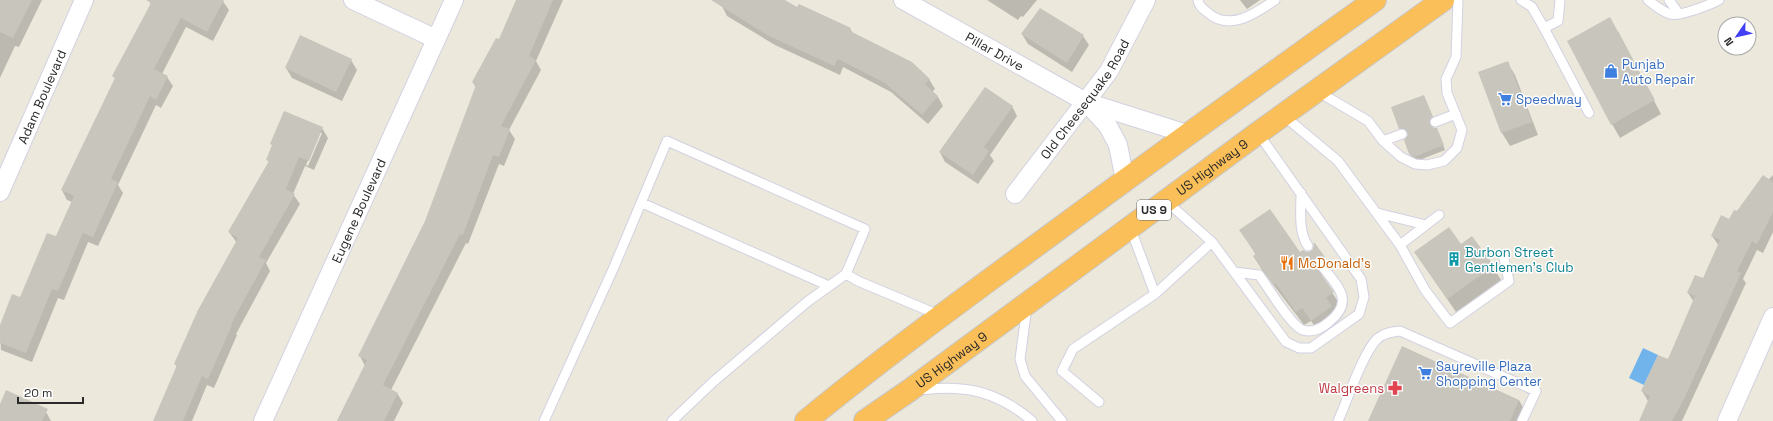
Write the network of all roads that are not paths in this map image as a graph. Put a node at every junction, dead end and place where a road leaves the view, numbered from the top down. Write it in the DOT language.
graph roads {
  1 [pos="84,0"];
  2 [pos="353,0"];
  3 [pos="454,0"];
  4 [pos="903,0"];
  5 [pos="1146,0"];
  6 [pos="1198,0"];
  7 [pos="1274,0"];
  8 [pos="1375,0"];
  9 [pos="1443,0"];
  10 [pos="1458,0"];
  11 [pos="1521,0"];
  12 [pos="1560,0"];
  13 [pos="1648,0"];
  14 [pos="1669,0"];
  15 [pos="1718,0"];
  16 [pos="1356,8"];
  17 [pos="1680,14"];
  18 [pos="1544,28"];
  19 [pos="436,39"];
  20 [pos="1317,91"];
  21 [pos="1086,102"];
  22 [pos="1589,113"];
  23 [pos="1456,114"];
  24 [pos="1283,115"];
  25 [pos="1435,122"];
  26 [pos="1258,133"];
  27 [pos="1187,134"];
  28 [pos="1402,134"];
  29 [pos="1383,141"];
  30 [pos="1125,180"];
  31 [pos="0,192"];
  32 [pos="1015,194"];
  33 [pos="1300,194"];
  34 [pos="1166,201"];
  35 [pos="642,203"];
  36 [pos="1377,213"];
  37 [pos="1439,215"];
  38 [pos="1426,225"];
  39 [pos="1130,227"];
  40 [pos="1212,242"];
  41 [pos="1400,245"];
  42 [pos="1308,246"];
  43 [pos="1503,254"];
  44 [pos="1319,262"];
  45 [pos="1234,272"];
  46 [pos="846,274"];
  47 [pos="829,286"];
  48 [pos="1155,294"];
  49 [pos="1028,302"];
  50 [pos="940,316"];
  51 [pos="1773,317"];
  52 [pos="910,390"];
  53 [pos="1099,402"];
  54 [pos="263,421"];
  55 [pos="544,421"];
  56 [pos="672,421"];
  57 [pos="806,421"];
  58 [pos="865,421"];
  59 [pos="1032,421"];
  60 [pos="1062,421"];
  61 [pos="1338,421"];
  62 [pos="1522,421"];
  63 [pos="1727,421"];
  1 -- 31 [label="street, Adam Boulevard"];
  2 -- 19 [label="street"];
  3 -- 19 [label="street, Eugene Boulevard"];
  4 -- 21 [label="street, Pillar Drive"];
  5 -- 21 [label="street, Old Cheesequake Road"];
  6 -- 7 [label="lane"];
  8 -- 16 [label="highway"];
  9 -- 20 [label="highway, US Highway 9 / US 9"];
  10 -- 23 [label="lane"];
  11 -- 18 [label="lane"];
  12 -- 18 [label="lane"];
  13 -- 17 [label="lane"];
  14 -- 17 [label="lane"];
  15 -- 17 [label="lane"];
  16 -- 27 [label="highway"];
  18 -- 22 [label="lane"];
  19 -- 54 [label="street, Eugene Boulevard"];
  20 -- 24 [label="highway, US Highway 9 / US 9"];
  20 -- 29 [label="lane"];
  21 -- 27 [label="street, Pillar Drive"];
  21 -- 30 [label="street, Pillar Drive"];
  21 -- 32 [label="street, Old Cheesequake Road"];
  23 -- 25 [label="lane"];
  23 -- 29 [label="lane"];
  24 -- 26 [label="highway, US Highway 9 / US 9"];
  24 -- 36 [label="lane"];
  26 -- 33 [label="lane"];
  26 -- 34 [label="highway, US Highway 9 / US 9"];
  27 -- 30 [label="highway"];
  28 -- 29 [label="lane"];
  30 -- 50 [label="highway"];
  33 -- 42 [label="lane"];
  33 -- 45 [label="lane"];
  34 -- 39 [label="highway, US Highway 9 / US 9"];
  34 -- 40 [label="lane"];
  35 -- 46 [label="lane"];
  35 -- 47 [label="lane"];
  35 -- 55 [label="lane"];
  36 -- 38 [label="lane"];
  36 -- 41 [label="lane"];
  37 -- 38 [label="lane"];
  38 -- 41 [label="lane"];
  39 -- 48 [label="lane"];
  39 -- 49 [label="highway, US Highway 9 / US 9"];
  40 -- 45 [label="lane"];
  40 -- 48 [label="lane"];
  41 -- 43 [label="lane"];
  44 -- 45 [label="lane"];
  46 -- 47 [label="lane"];
  46 -- 50 [label="lane"];
  47 -- 56 [label="lane"];
  48 -- 53 [label="lane"];
  49 -- 52 [label="highway, US Highway 9 / US 9"];
  49 -- 60 [label="lane"];
  50 -- 57 [label="highway"];
  51 -- 63 [label="street"];
  52 -- 58 [label="highway, US Highway 9 / US 9"];
  52 -- 59 [label="lane"];
  61 -- 62 [label="lane"];
}
